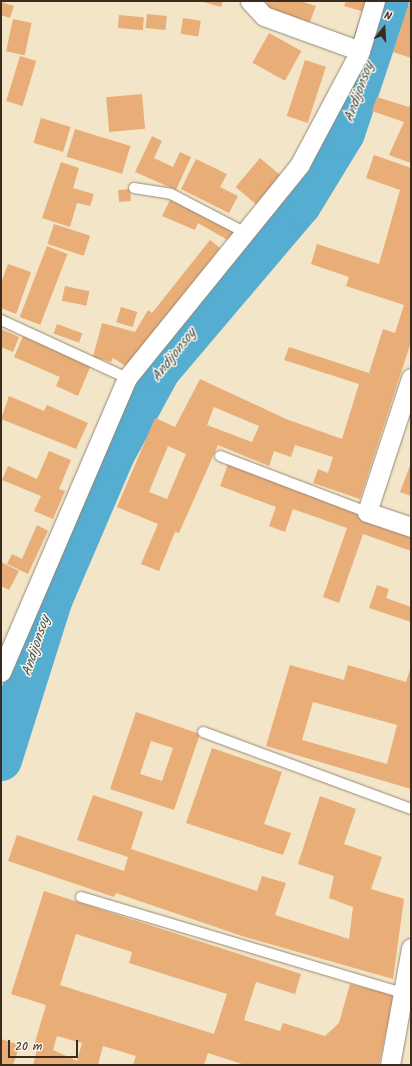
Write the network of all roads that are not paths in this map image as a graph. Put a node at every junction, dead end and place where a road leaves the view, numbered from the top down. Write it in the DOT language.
graph roads {
  1 [pos="250,1"];
  2 [pos="375,1"];
  3 [pos="360,51"];
  4 [pos="134,188"];
  5 [pos="242,231"];
  6 [pos="1,320"];
  7 [pos="127,378"];
  8 [pos="411,378"];
  9 [pos="220,456"];
  10 [pos="367,512"];
  11 [pos="411,527"];
  12 [pos="1,672"];
  13 [pos="203,732"];
  14 [pos="411,809"];
  15 [pos="81,897"];
  16 [pos="411,948"];
  17 [pos="403,993"];
  18 [pos="390,1065"];
  1 -- 3 [label="street"];
  2 -- 3 [label="street"];
  3 -- 5 [label="street"];
  4 -- 5 [label="lane"];
  5 -- 7 [label="street"];
  6 -- 7 [label="lane"];
  7 -- 12 [label="street"];
  8 -- 10 [label="street"];
  9 -- 10 [label="lane"];
  10 -- 11 [label="street"];
  13 -- 14 [label="lane"];
  15 -- 17 [label="lane"];
  16 -- 17 [label="street"];
  17 -- 18 [label="street"];
}
